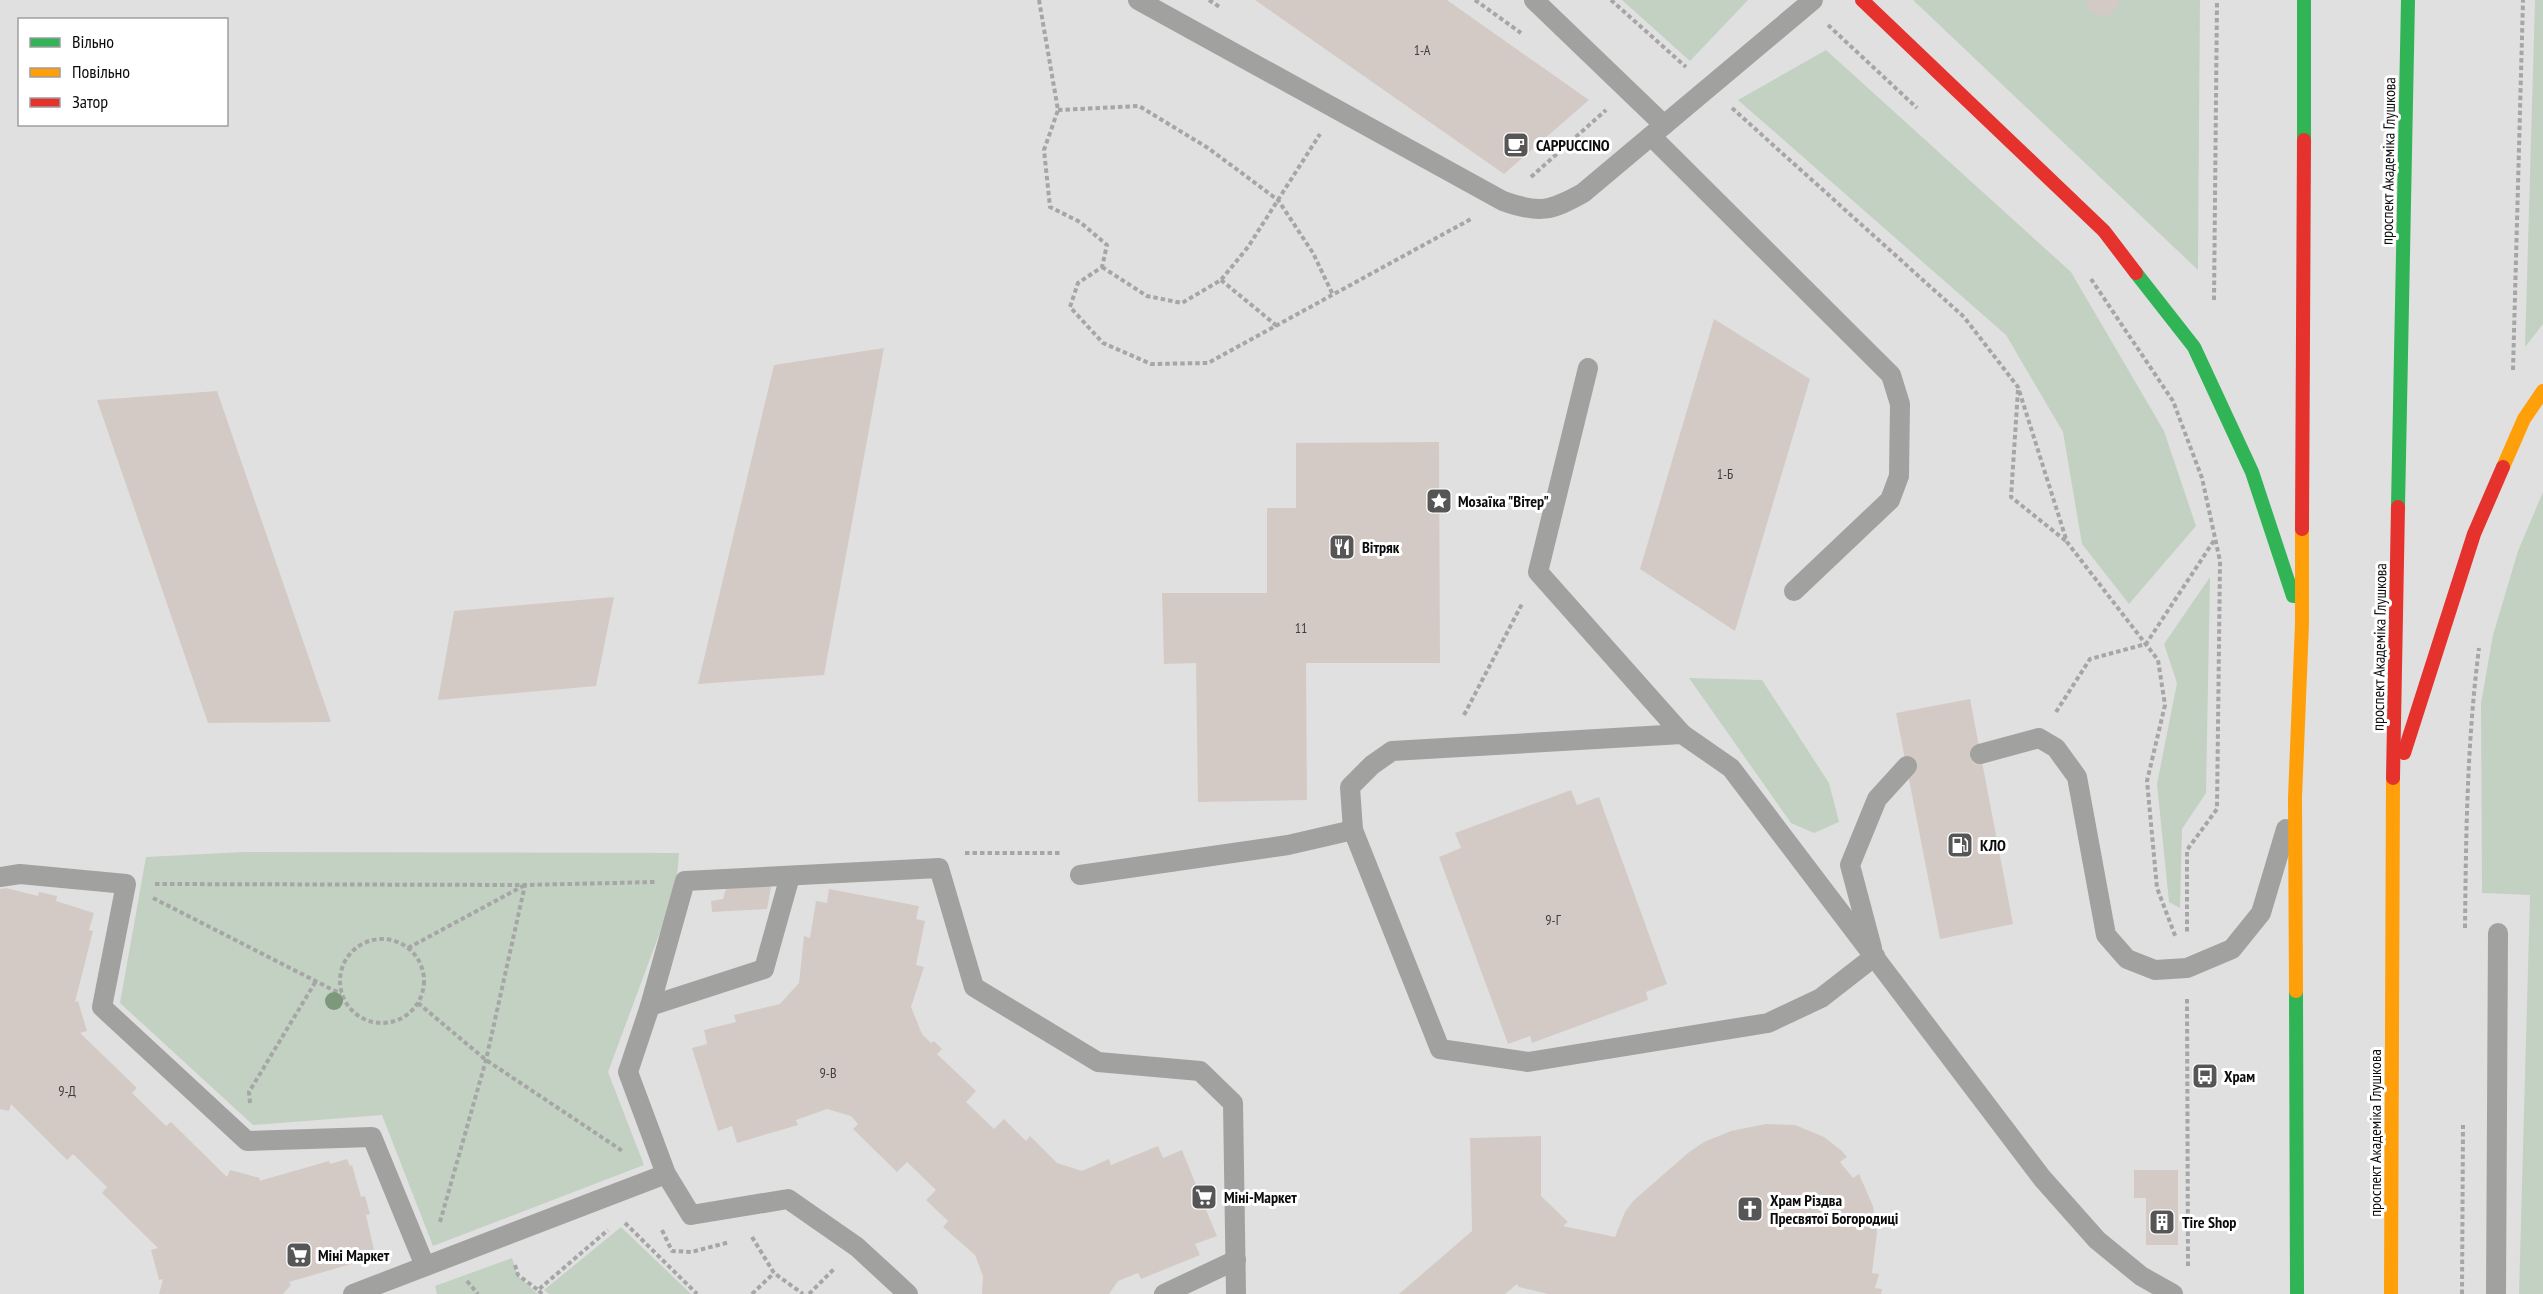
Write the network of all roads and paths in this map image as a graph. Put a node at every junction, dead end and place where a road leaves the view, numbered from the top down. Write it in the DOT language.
graph roads {
  1 [pos="1039,0"];
  2 [pos="1138,0"];
  3 [pos="1475,0"];
  4 [pos="1534,0"];
  5 [pos="1611,0"];
  6 [pos="1863,0"];
  7 [pos="2217,0"];
  8 [pos="2304,0"];
  9 [pos="2408,0"];
  10 [pos="2523,0"];
  11 [pos="1810,3"];
  12 [pos="1522,34"];
  13 [pos="1709,87"];
  14 [pos="1336,109"];
  15 [pos="1608,109"];
  16 [pos="1058,110"];
  17 [pos="1920,110"];
  18 [pos="1657,131"];
  19 [pos="1278,200"];
  20 [pos="1503,201"];
  21 [pos="1102,267"];
  22 [pos="2088,276"];
  23 [pos="1221,280"];
  24 [pos="1333,295"];
  25 [pos="2214,300"];
  26 [pos="1277,326"];
  27 [pos="1588,368"];
  28 [pos="2513,370"];
  29 [pos="2019,387"];
  30 [pos="2543,391"];
  31 [pos="2215,538"];
  32 [pos="2067,542"];
  33 [pos="1538,572"];
  34 [pos="1794,591"];
  35 [pos="2302,624"];
  36 [pos="2480,639"];
  37 [pos="2146,644"];
  38 [pos="1682,734"];
  39 [pos="2039,738"];
  40 [pos="1448,747"];
  41 [pos="1980,754"];
  42 [pos="1907,766"];
  43 [pos="2393,789"];
  44 [pos="2295,798"];
  45 [pos="1353,830"];
  46 [pos="958,853"];
  47 [pos="1080,875"];
  48 [pos="790,876"];
  49 [pos="0,877"];
  50 [pos="685,881"];
  51 [pos="126,884"];
  52 [pos="525,885"];
  53 [pos="2498,933"];
  54 [pos="2465,934"];
  55 [pos="408,948"];
  56 [pos="1875,956"];
  57 [pos="2187,968"];
  58 [pos="316,981"];
  59 [pos="341,994"];
  60 [pos="418,1003"];
  61 [pos="650,1006"];
  62 [pos="486,1060"];
  63 [pos="2464,1114"];
  64 [pos="248,1141"];
  65 [pos="634,1159"];
  66 [pos="666,1174"];
  67 [pos="788,1199"];
  68 [pos="631,1216"];
  69 [pos="439,1224"];
  70 [pos="659,1225"];
  71 [pos="599,1227"];
  72 [pos="752,1237"];
  73 [pos="742,1239"];
  74 [pos="732,1242"];
  75 [pos="512,1258"];
  76 [pos="1236,1260"];
  77 [pos="424,1266"];
  78 [pos="2188,1271"];
  79 [pos="774,1273"];
  80 [pos="538,1290"];
  81 [pos="797,1292"];
  82 [pos="353,1294"];
  83 [pos="542,1294"];
  84 [pos="696,1294"];
  85 [pos="752,1294"];
  86 [pos="803,1294"];
  87 [pos="908,1294"];
  88 [pos="1164,1294"];
  89 [pos="1236,1294"];
  90 [pos="2173,1294"];
  91 [pos="2297,1294"];
  92 [pos="2391,1294"];
  93 [pos="2462,1294"];
  94 [pos="2496,1294"];
  1 -- 16 [label="path"];
  2 -- 14 [label="lane"];
  3 -- 12 [label="path"];
  4 -- 18 [label="lane"];
  5 -- 13 [label="path"];
  6 -- 35 [label="highway"];
  7 -- 25 [label="path"];
  8 -- 35 [label="highway"];
  9 -- 43 [label="highway, проспект Академіка Глушкова"];
  10 -- 28 [label="path"];
  11 -- 13 [label="lane"];
  11 -- 17 [label="path"];
  13 -- 18 [label="lane"];
  13 -- 29 [label="path"];
  14 -- 19 [label="path"];
  14 -- 20 [label="lane"];
  15 -- 20 [label="path"];
  16 -- 19 [label="path"];
  16 -- 21 [label="path"];
  18 -- 20 [label="lane"];
  18 -- 34 [label="lane"];
  19 -- 23 [label="path"];
  19 -- 24 [label="path"];
  20 -- 24 [label="path"];
  21 -- 23 [label="path"];
  21 -- 26 [label="path"];
  22 -- 31 [label="path"];
  23 -- 26 [label="path"];
  24 -- 26 [label="path"];
  27 -- 33 [label="lane"];
  29 -- 32 [label="path"];
  29 -- 32 [label="path"];
  30 -- 43 [label="highway"];
  31 -- 37 [label="path"];
  31 -- 57 [label="path"];
  32 -- 37 [label="path"];
  33 -- 38 [label="lane"];
  33 -- 40 [label="path"];
  35 -- 44 [label="highway"];
  36 -- 54 [label="path"];
  37 -- 39 [label="path"];
  37 -- 57 [label="path"];
  38 -- 40 [label="lane"];
  38 -- 56 [label="lane"];
  39 -- 41 [label="lane"];
  39 -- 57 [label="lane"];
  40 -- 45 [label="lane"];
  42 -- 56 [label="lane"];
  43 -- 92 [label="highway, проспект Академіка Глушкова"];
  44 -- 57 [label="lane"];
  44 -- 91 [label="highway"];
  45 -- 47 [label="lane"];
  45 -- 56 [label="lane"];
  46 -- 47 [label="path"];
  48 -- 50 [label="lane"];
  48 -- 61 [label="lane"];
  48 -- 76 [label="lane"];
  49 -- 51 [label="lane"];
  50 -- 52 [label="path"];
  50 -- 61 [label="lane"];
  51 -- 52 [label="path"];
  51 -- 58 [label="path"];
  51 -- 64 [label="lane"];
  52 -- 55 [label="path"];
  52 -- 62 [label="path"];
  53 -- 94 [label="lane"];
  55 -- 59 [label="path"];
  55 -- 60 [label="path"];
  56 -- 90 [label="lane"];
  57 -- 78 [label="path"];
  58 -- 59 [label="path"];
  58 -- 64 [label="path"];
  59 -- 60 [label="path"];
  60 -- 62 [label="path"];
  61 -- 66 [label="lane"];
  62 -- 65 [label="path"];
  62 -- 69 [label="path"];
  63 -- 93 [label="path"];
  64 -- 77 [label="lane"];
  66 -- 67 [label="lane"];
  66 -- 77 [label="lane"];
  67 -- 72 [label="path"];
  67 -- 87 [label="lane"];
  68 -- 84 [label="path"];
  70 -- 74 [label="path"];
  71 -- 80 [label="path"];
  72 -- 73 [label="path"];
  72 -- 79 [label="path"];
  75 -- 80 [label="path"];
  76 -- 88 [label="lane"];
  76 -- 89 [label="lane"];
  77 -- 82 [label="lane"];
  79 -- 81 [label="path"];
  79 -- 85 [label="path"];
  80 -- 83 [label="path"];
  81 -- 86 [label="path"];
}
